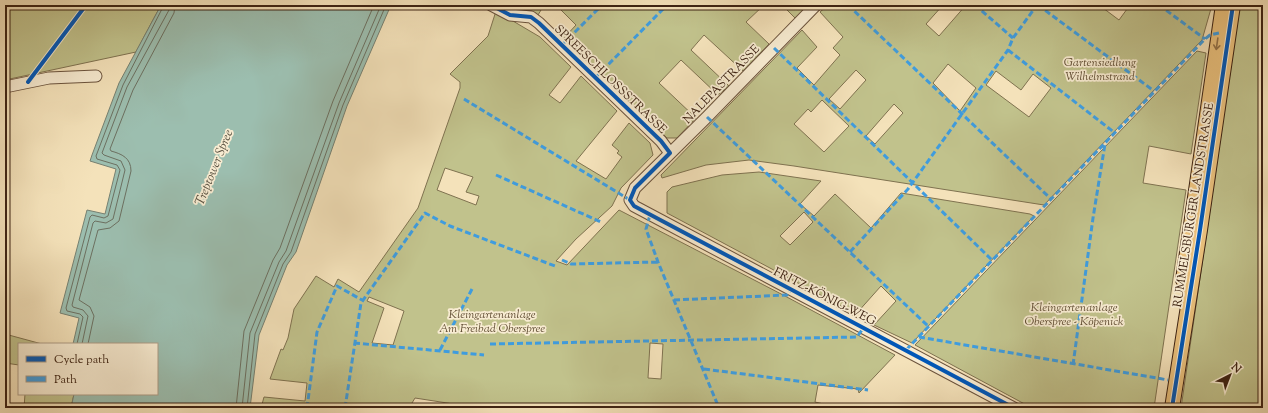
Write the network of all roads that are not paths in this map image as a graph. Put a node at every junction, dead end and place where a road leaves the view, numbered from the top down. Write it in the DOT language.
graph roads {
  1 [pos="491,5"];
  2 [pos="816,5"];
  3 [pos="1223,5"];
  4 [pos="1233,5"];
  5 [pos="96,76"];
  6 [pos="5,87"];
  7 [pos="670,153"];
  8 [pos="630,200"];
  9 [pos="1014,408"];
  10 [pos="1164,408"];
  11 [pos="1172,408"];
  1 -- 7 [label="street, SPREESCHLOSSSTRASSE"];
  2 -- 7 [label="street, NALEPASTRASSE"];
  3 -- 10 [label="main road, RUMMELSBURGER LANDSTRASSE, one-way"];
  4 -- 11 [label="main road, RUMMELSBURGER LANDSTRASSE"];
  5 -- 6 [label="street"];
  7 -- 8 [label="street, NALEPASTRASSE"];
  8 -- 9 [label="street, FRITZ-KÖNIG-WEG"];
}
